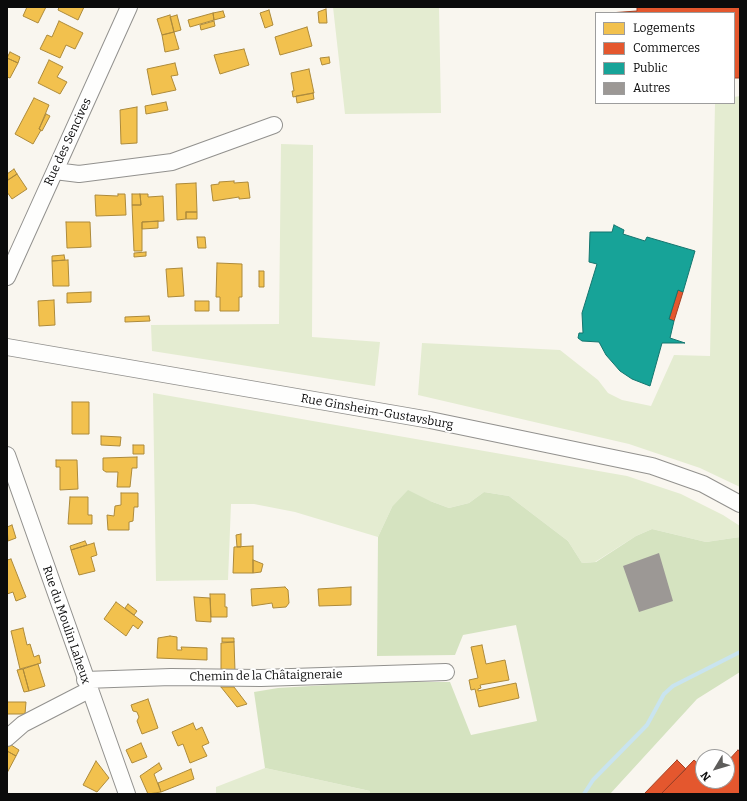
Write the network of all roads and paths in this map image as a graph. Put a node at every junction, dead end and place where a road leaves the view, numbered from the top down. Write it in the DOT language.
graph roads {
  1 [pos="129,7"];
  2 [pos="274,125"];
  3 [pos="55,171"];
  4 [pos="7,277"];
  5 [pos="7,347"];
  6 [pos="7,455"];
  7 [pos="740,504"];
  8 [pos="446,672"];
  9 [pos="87,685"];
  10 [pos="7,738"];
  11 [pos="127,794"];
  1 -- 3 [label="street, Rue des Sencives"];
  2 -- 3 [label="street"];
  3 -- 4 [label="street, Rue des Sencives"];
  5 -- 7 [label="street, Rue Ginsheim-Gustavsburg"];
  6 -- 9 [label="street, Rue du Moulin Laheux"];
  8 -- 9 [label="street, Chemin de la Châtaigneraie"];
  9 -- 10 [label="street"];
  9 -- 11 [label="street, Rue du Moulin Laheux"];
}
